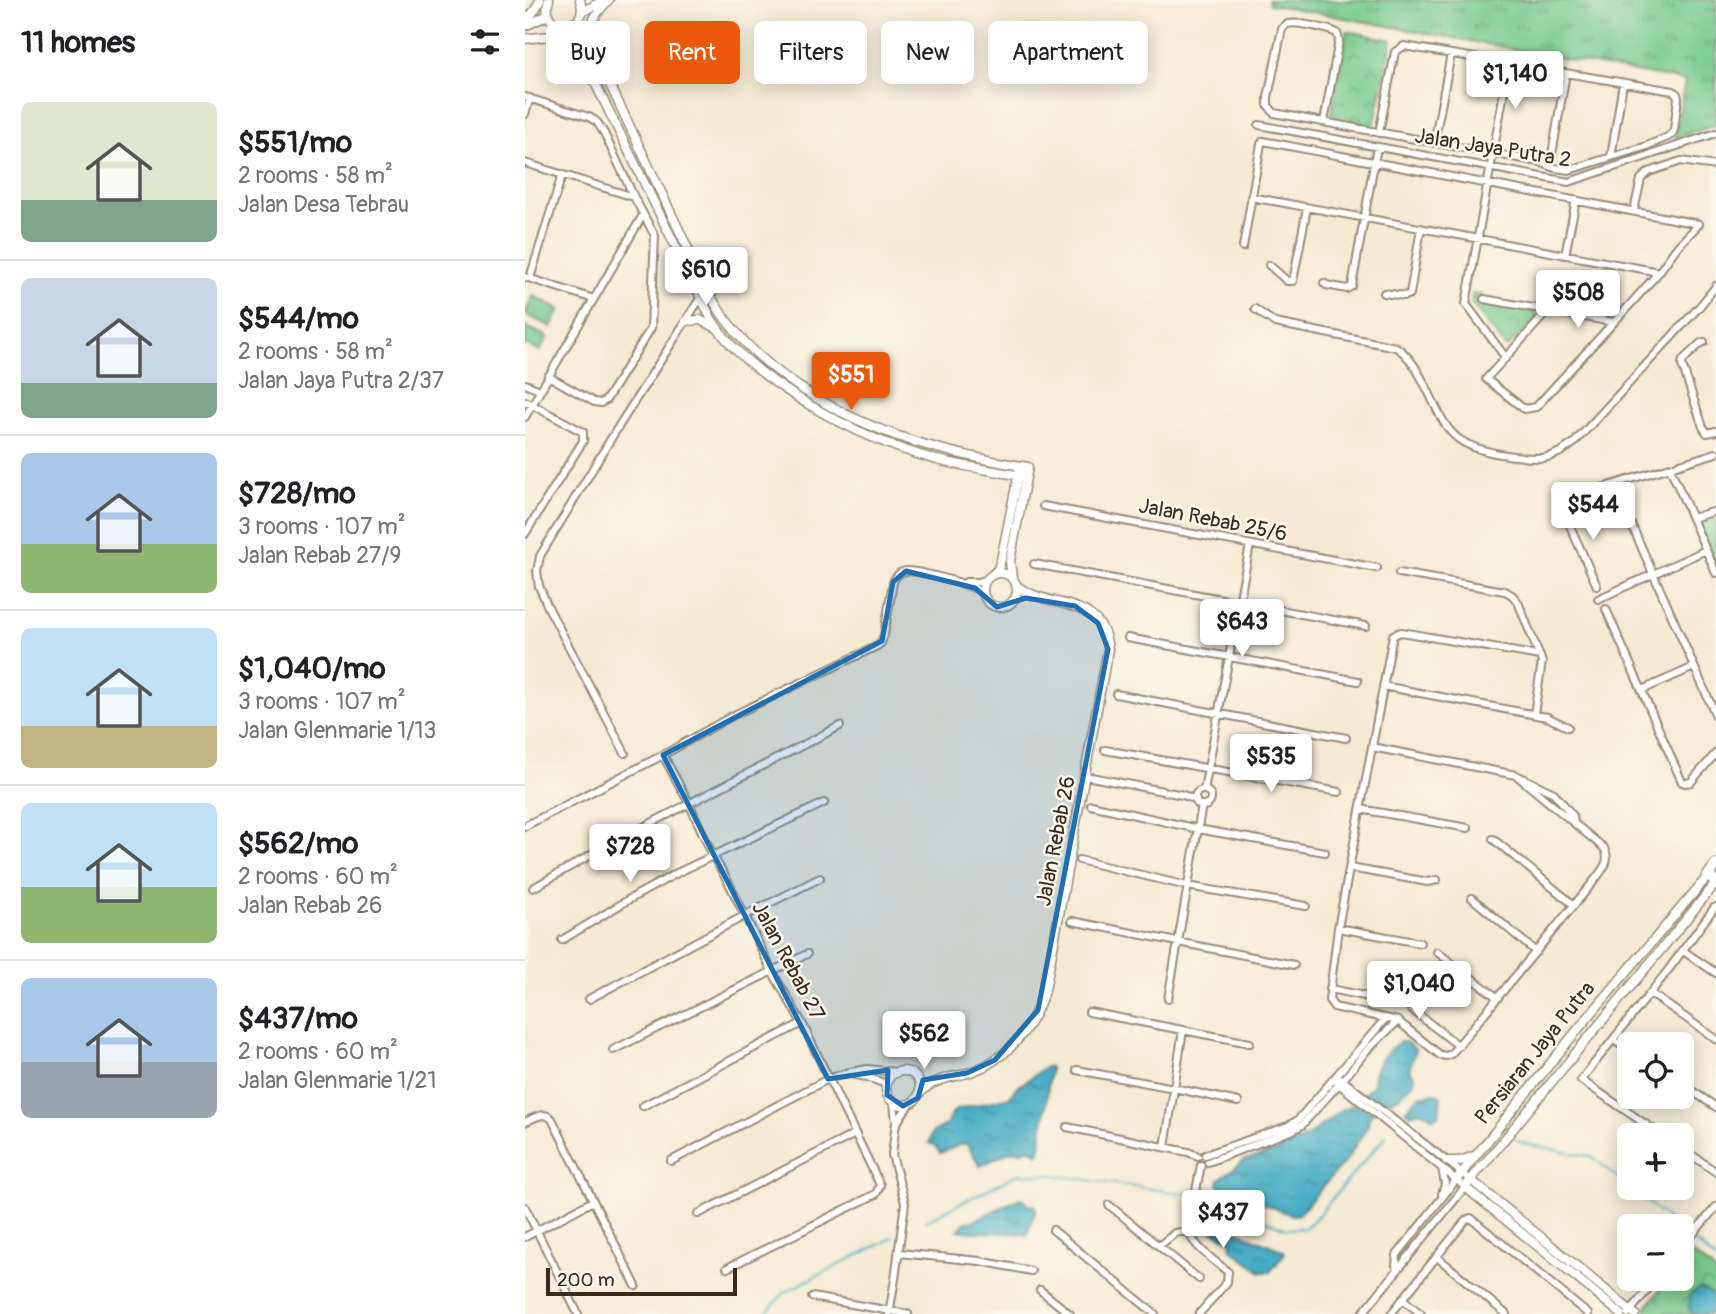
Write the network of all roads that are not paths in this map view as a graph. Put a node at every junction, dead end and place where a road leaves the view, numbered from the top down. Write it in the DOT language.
graph roads {
  1 [pos="540,0"];
  2 [pos="549,0"];
  3 [pos="580,0"];
  4 [pos="606,0"];
  5 [pos="548,15"];
  6 [pos="579,17"];
  7 [pos="553,21"];
  8 [pos="574,21"];
  9 [pos="581,21"];
  10 [pos="593,21"];
  11 [pos="525,24"];
  12 [pos="546,29"];
  13 [pos="546,35"];
  14 [pos="525,39"];
  15 [pos="1451,54"];
  16 [pos="1509,64"];
  17 [pos="1566,73"];
  18 [pos="1623,83"];
  19 [pos="596,84"];
  20 [pos="609,84"];
  21 [pos="527,98"];
  22 [pos="525,114"];
  23 [pos="1324,122"];
  24 [pos="1259,125"];
  25 [pos="1379,133"];
  26 [pos="1716,133"];
  27 [pos="1434,143"];
  28 [pos="1377,147"];
  29 [pos="1493,154"];
  30 [pos="1611,157"];
  31 [pos="1374,162"];
  32 [pos="525,163"];
  33 [pos="1550,166"];
  34 [pos="1716,166"];
  35 [pos="1491,168"];
  36 [pos="562,175"];
  37 [pos="1488,184"];
  38 [pos="634,197"];
  39 [pos="1251,197"];
  40 [pos="1576,200"];
  41 [pos="1307,208"];
  42 [pos="1634,211"];
  43 [pos="643,215"];
  44 [pos="1364,218"];
  45 [pos="1421,228"];
  46 [pos="1478,239"];
  47 [pos="1243,247"];
  48 [pos="1565,255"];
  49 [pos="1269,265"];
  50 [pos="1659,272"];
  51 [pos="528,277"];
  52 [pos="1324,283"];
  53 [pos="1716,286"];
  54 [pos="1384,293"];
  55 [pos="705,295"];
  56 [pos="594,299"];
  57 [pos="1484,299"];
  58 [pos="1255,309"];
  59 [pos="1549,310"];
  60 [pos="686,321"];
  61 [pos="1613,322"];
  62 [pos="717,329"];
  63 [pos="1704,342"];
  64 [pos="1506,358"];
  65 [pos="548,376"];
  66 [pos="525,384"];
  67 [pos="540,390"];
  68 [pos="525,401"];
  69 [pos="533,404"];
  70 [pos="525,417"];
  71 [pos="1716,431"];
  72 [pos="1716,453"];
  73 [pos="1670,468"];
  74 [pos="994,471"];
  75 [pos="1022,476"];
  76 [pos="1614,485"];
  77 [pos="1014,494"];
  78 [pos="1043,506"];
  79 [pos="1716,511"];
  80 [pos="525,517"];
  81 [pos="1692,518"];
  82 [pos="533,522"];
  83 [pos="525,534"];
  84 [pos="1250,545"];
  85 [pos="1706,551"];
  86 [pos="1034,564"];
  87 [pos="1377,568"];
  88 [pos="1399,573"];
  89 [pos="1654,573"];
  90 [pos="1716,573"];
  91 [pos="989,578"];
  92 [pos="954,581"];
  93 [pos="1014,582"];
  94 [pos="1597,586"];
  95 [pos="983,594"];
  96 [pos="1044,599"];
  97 [pos="1598,599"];
  98 [pos="1014,600"];
  99 [pos="1240,602"];
  100 [pos="1607,609"];
  101 [pos="1366,626"];
  102 [pos="1128,638"];
  103 [pos="1229,656"];
  104 [pos="1540,656"];
  105 [pos="1693,665"];
  106 [pos="1358,681"];
  107 [pos="1383,686"];
  108 [pos="1642,690"];
  109 [pos="1117,694"];
  110 [pos="1218,713"];
  111 [pos="1534,714"];
  112 [pos="1716,716"];
  113 [pos="840,726"];
  114 [pos="1569,727"];
  115 [pos="1346,738"];
  116 [pos="1372,747"];
  117 [pos="1105,750"];
  118 [pos="625,753"];
  119 [pos="1716,753"];
  120 [pos="663,755"];
  121 [pos="1208,769"];
  122 [pos="1086,776"];
  123 [pos="1339,792"];
  124 [pos="1200,797"];
  125 [pos="689,803"];
  126 [pos="824,803"];
  127 [pos="1091,805"];
  128 [pos="1360,809"];
  129 [pos="525,826"];
  130 [pos="1468,828"];
  131 [pos="1198,829"];
  132 [pos="1493,839"];
  133 [pos="1325,852"];
  134 [pos="713,856"];
  135 [pos="1079,860"];
  136 [pos="1350,868"];
  137 [pos="1714,874"];
  138 [pos="820,878"];
  139 [pos="1437,880"];
  140 [pos="1188,886"];
  141 [pos="533,888"];
  142 [pos="1472,898"];
  143 [pos="1574,905"];
  144 [pos="1306,906"];
  145 [pos="1716,907"];
  146 [pos="744,916"];
  147 [pos="1072,921"];
  148 [pos="1339,928"];
  149 [pos="562,940"];
  150 [pos="1177,943"];
  151 [pos="1420,943"];
  152 [pos="1682,950"];
  153 [pos="1536,951"];
  154 [pos="1437,952"];
  155 [pos="807,954"];
  156 [pos="1294,965"];
  157 [pos="772,971"];
  158 [pos="1716,973"];
  159 [pos="1330,989"];
  160 [pos="1650,993"];
  161 [pos="1498,998"];
  162 [pos="589,999"];
  163 [pos="1168,999"];
  164 [pos="1393,1004"];
  165 [pos="1411,1009"];
  166 [pos="1089,1012"];
  167 [pos="1372,1016"];
  168 [pos="1386,1018"];
  169 [pos="1398,1021"];
  170 [pos="802,1023"];
  171 [pos="1183,1030"];
  172 [pos="1373,1032"];
  173 [pos="1716,1038"];
  174 [pos="1613,1040"];
  175 [pos="1617,1042"];
  176 [pos="1251,1043"];
  177 [pos="1459,1046"];
  178 [pos="1364,1048"];
  179 [pos="613,1050"];
  180 [pos="1077,1070"];
  181 [pos="897,1072"];
  182 [pos="846,1073"];
  183 [pos="917,1078"];
  184 [pos="947,1078"];
  185 [pos="828,1079"];
  186 [pos="1338,1080"];
  187 [pos="886,1084"];
  188 [pos="1174,1088"];
  189 [pos="1694,1092"];
  190 [pos="920,1093"];
  191 [pos="1238,1102"];
  192 [pos="894,1103"];
  193 [pos="909,1105"];
  194 [pos="643,1106"];
  195 [pos="1716,1107"];
  196 [pos="525,1122"];
  197 [pos="1644,1123"];
  198 [pos="1067,1127"];
  199 [pos="895,1128"];
  200 [pos="855,1134"];
  201 [pos="1165,1147"];
  202 [pos="1476,1155"];
  203 [pos="1694,1156"];
  204 [pos="1203,1159"];
  205 [pos="671,1161"];
  206 [pos="1445,1165"];
  207 [pos="1716,1172"];
  208 [pos="1459,1176"];
  209 [pos="1468,1183"];
  210 [pos="1441,1200"];
  211 [pos="593,1201"];
  212 [pos="1109,1205"];
  213 [pos="525,1207"];
  214 [pos="1716,1207"];
  215 [pos="698,1214"];
  216 [pos="537,1230"];
  217 [pos="1053,1230"];
  218 [pos="1188,1231"];
  219 [pos="1694,1233"];
  220 [pos="525,1237"];
  221 [pos="1159,1246"];
  222 [pos="899,1253"];
  223 [pos="1437,1257"];
  224 [pos="727,1268"];
  225 [pos="1398,1270"];
  226 [pos="1031,1271"];
  227 [pos="1199,1279"];
  228 [pos="636,1286"];
  229 [pos="1040,1290"];
  230 [pos="1647,1291"];
  231 [pos="812,1297"];
  232 [pos="1403,1299"];
  233 [pos="889,1312"];
  234 [pos="1631,1313"];
  235 [pos="578,1314"];
  236 [pos="908,1314"];
  237 [pos="1070,1314"];
  238 [pos="1155,1314"];
  239 [pos="1199,1314"];
  240 [pos="1362,1314"];
  241 [pos="1391,1314"];
  242 [pos="1421,1314"];
  243 [pos="1506,1314"];
  244 [pos="1588,1314"];
  245 [pos="1621,1314"];
  1 -- 11 [label="street"];
  2 -- 5 [label="street"];
  3 -- 6 [label="street"];
  4 -- 6 [label="street"];
  4 -- 10 [label="street"];
  5 -- 7 [label="street"];
  5 -- 11 [label="street"];
  6 -- 8 [label="street"];
  6 -- 9 [label="street"];
  12 -- 14 [label="street"];
  13 -- 14 [label="street"];
  15 -- 16 [label="street"];
  15 -- 25 [label="street"];
  15 -- 27 [label="street"];
  16 -- 17 [label="street"];
  16 -- 29 [label="street"];
  17 -- 18 [label="street"];
  17 -- 33 [label="street"];
  18 -- 30 [label="street"];
  18 -- 30 [label="street"];
  19 -- 55 [label="street"];
  20 -- 55 [label="street"];
  21 -- 22 [label="street"];
  21 -- 38 [label="street"];
  23 -- 23 [label="street"];
  23 -- 25 [label="street"];
  24 -- 28 [label="street, Jalan Jaya Putra 2"];
  25 -- 27 [label="street"];
  26 -- 35 [label="street, Jalan Jaya Putra 2"];
  27 -- 29 [label="street"];
  28 -- 31 [label="street"];
  28 -- 35 [label="street, Jalan Jaya Putra 2"];
  29 -- 33 [label="street"];
  29 -- 35 [label="street"];
  30 -- 33 [label="street"];
  31 -- 37 [label="street"];
  31 -- 39 [label="street"];
  31 -- 44 [label="street"];
  32 -- 36 [label="street"];
  34 -- 42 [label="street"];
  35 -- 37 [label="street"];
  36 -- 38 [label="street"];
  36 -- 51 [label="street"];
  37 -- 40 [label="street"];
  37 -- 46 [label="street"];
  38 -- 43 [label="street"];
  39 -- 41 [label="street"];
  39 -- 47 [label="street"];
  40 -- 42 [label="street"];
  40 -- 48 [label="street"];
  41 -- 44 [label="street"];
  41 -- 49 [label="street"];
  42 -- 50 [label="street"];
  43 -- 56 [label="street"];
  43 -- 65 [label="street"];
  44 -- 45 [label="street"];
  44 -- 52 [label="street"];
  45 -- 46 [label="street"];
  45 -- 54 [label="street"];
  46 -- 48 [label="street"];
  46 -- 64 [label="street"];
  48 -- 50 [label="street"];
  50 -- 61 [label="street"];
  51 -- 56 [label="street"];
  53 -- 58 [label="street"];
  55 -- 60 [label="street"];
  55 -- 62 [label="street"];
  55 -- 75 [label="street"];
  56 -- 65 [label="street"];
  57 -- 59 [label="street"];
  59 -- 61 [label="street"];
  59 -- 64 [label="street"];
  60 -- 62 [label="street"];
  60 -- 118 [label="street"];
  61 -- 64 [label="street"];
  62 -- 74 [label="street"];
  63 -- 71 [label="street"];
  65 -- 67 [label="street"];
  66 -- 67 [label="street"];
  67 -- 69 [label="street"];
  68 -- 69 [label="street"];
  69 -- 70 [label="street"];
  69 -- 82 [label="street"];
  72 -- 73 [label="street"];
  73 -- 76 [label="street"];
  73 -- 81 [label="street"];
  74 -- 75 [label="street"];
  74 -- 77 [label="street"];
  75 -- 77 [label="street"];
  75 -- 93 [label="street"];
  76 -- 89 [label="street"];
  76 -- 94 [label="street"];
  77 -- 91 [label="street"];
  78 -- 84 [label="street, Jalan Rebab 25/6"];
  79 -- 81 [label="street"];
  80 -- 82 [label="street"];
  81 -- 85 [label="street"];
  82 -- 83 [label="street"];
  84 -- 87 [label="street, Jalan Rebab 25/6"];
  84 -- 99 [label="street"];
  85 -- 89 [label="street"];
  85 -- 90 [label="street"];
  86 -- 99 [label="street"];
  88 -- 104 [label="street"];
  89 -- 97 [label="street"];
  89 -- 105 [label="street"];
  91 -- 92 [label="street"];
  91 -- 93 [label="street"];
  91 -- 95 [label="street"];
  92 -- 95 [label="street"];
  92 -- 120 [label="street"];
  93 -- 96 [label="street, Jalan Rebab 26"];
  93 -- 98 [label="street"];
  95 -- 98 [label="street"];
  96 -- 98 [label="street, Jalan Rebab 26"];
  96 -- 122 [label="street, Jalan Rebab 26"];
  99 -- 101 [label="street"];
  99 -- 103 [label="street"];
  100 -- 108 [label="street"];
  102 -- 103 [label="street"];
  103 -- 106 [label="street"];
  103 -- 110 [label="street"];
  104 -- 107 [label="street"];
  104 -- 111 [label="street"];
  105 -- 108 [label="street"];
  105 -- 112 [label="street"];
  107 -- 111 [label="street"];
  107 -- 116 [label="street"];
  108 -- 119 [label="street"];
  109 -- 110 [label="street"];
  110 -- 115 [label="street"];
  110 -- 121 [label="street"];
  111 -- 114 [label="street"];
  113 -- 125 [label="street"];
  116 -- 128 [label="street"];
  116 -- 143 [label="street"];
  117 -- 121 [label="street"];
  120 -- 125 [label="street, Jalan Rebab 27"];
  120 -- 129 [label="street"];
  121 -- 123 [label="street"];
  121 -- 124 [label="street"];
  122 -- 124 [label="street"];
  122 -- 184 [label="street, Jalan Rebab 26"];
  124 -- 131 [label="street"];
  125 -- 134 [label="street, Jalan Rebab 27"];
  125 -- 141 [label="street"];
  126 -- 134 [label="street"];
  127 -- 131 [label="street"];
  128 -- 130 [label="street"];
  128 -- 136 [label="street"];
  131 -- 133 [label="street"];
  131 -- 140 [label="street"];
  132 -- 143 [label="street"];
  134 -- 146 [label="street, Jalan Rebab 27"];
  134 -- 149 [label="street"];
  135 -- 140 [label="street"];
  136 -- 139 [label="street"];
  136 -- 148 [label="street"];
  137 -- 202 [label="street, Persiaran Jaya Putra"];
  137 -- 209 [label="street, Persiaran Jaya Putra"];
  138 -- 146 [label="street"];
  140 -- 144 [label="street"];
  140 -- 150 [label="street"];
  142 -- 153 [label="street"];
  143 -- 153 [label="street"];
  145 -- 152 [label="street"];
  146 -- 157 [label="street, Jalan Rebab 27"];
  146 -- 162 [label="street"];
  147 -- 150 [label="street"];
  148 -- 151 [label="street"];
  148 -- 159 [label="street"];
  150 -- 156 [label="street"];
  150 -- 163 [label="street"];
  152 -- 158 [label="street"];
  152 -- 160 [label="street"];
  153 -- 161 [label="street"];
  154 -- 161 [label="street"];
  155 -- 157 [label="street"];
  157 -- 170 [label="street, Jalan Rebab 27"];
  157 -- 179 [label="street"];
  159 -- 164 [label="street"];
  159 -- 167 [label="street"];
  160 -- 173 [label="street"];
  160 -- 174 [label="street"];
  161 -- 177 [label="street"];
  165 -- 177 [label="street"];
  166 -- 171 [label="street"];
  167 -- 168 [label="street"];
  167 -- 172 [label="street"];
  168 -- 169 [label="street"];
  168 -- 172 [label="street"];
  169 -- 177 [label="street"];
  169 -- 178 [label="street"];
  170 -- 185 [label="street, Jalan Rebab 27"];
  170 -- 194 [label="street"];
  171 -- 176 [label="street"];
  171 -- 188 [label="street"];
  172 -- 178 [label="street"];
  174 -- 175 [label="street"];
  174 -- 197 [label="street"];
  178 -- 186 [label="street"];
  180 -- 188 [label="street"];
  181 -- 182 [label="street"];
  181 -- 183 [label="street"];
  181 -- 187 [label="street"];
  182 -- 185 [label="street"];
  182 -- 187 [label="street"];
  183 -- 184 [label="street"];
  183 -- 190 [label="street"];
  184 -- 190 [label="street"];
  185 -- 200 [label="street, Jalan Rebab 27"];
  185 -- 205 [label="street"];
  186 -- 204 [label="street"];
  186 -- 206 [label="street"];
  187 -- 192 [label="street"];
  188 -- 191 [label="street"];
  188 -- 201 [label="street"];
  189 -- 195 [label="street"];
  190 -- 193 [label="street"];
  192 -- 193 [label="street"];
  192 -- 199 [label="street"];
  193 -- 199 [label="street"];
  196 -- 211 [label="street"];
  198 -- 201 [label="street"];
  199 -- 222 [label="street"];
  200 -- 215 [label="street"];
  200 -- 224 [label="street, Jalan Rebab 27"];
  201 -- 204 [label="street"];
  202 -- 206 [label="street"];
  202 -- 208 [label="street, Persiaran Jaya Putra"];
  203 -- 207 [label="street"];
  204 -- 218 [label="street"];
  206 -- 208 [label="street"];
  206 -- 210 [label="street"];
  208 -- 209 [label="street"];
  208 -- 210 [label="street, Persiaran Jaya Putra"];
  209 -- 225 [label="street, Persiaran Jaya Putra"];
  209 -- 234 [label="street"];
  209 -- 245 [label="street"];
  210 -- 225 [label="street, Persiaran Jaya Putra"];
  211 -- 216 [label="street"];
  211 -- 228 [label="street"];
  212 -- 221 [label="street"];
  213 -- 216 [label="street"];
  214 -- 219 [label="street"];
  216 -- 220 [label="street"];
  216 -- 235 [label="street"];
  217 -- 238 [label="street"];
  218 -- 221 [label="street"];
  218 -- 239 [label="street"];
  221 -- 227 [label="street"];
  222 -- 226 [label="street"];
  222 -- 233 [label="street"];
  223 -- 232 [label="street"];
  223 -- 243 [label="street"];
  223 -- 244 [label="street"];
  225 -- 240 [label="street, Persiaran Jaya Putra"];
  229 -- 237 [label="street"];
  230 -- 234 [label="street"];
  231 -- 233 [label="street"];
  232 -- 241 [label="street"];
  232 -- 242 [label="street"];
  233 -- 236 [label="street"];
}
